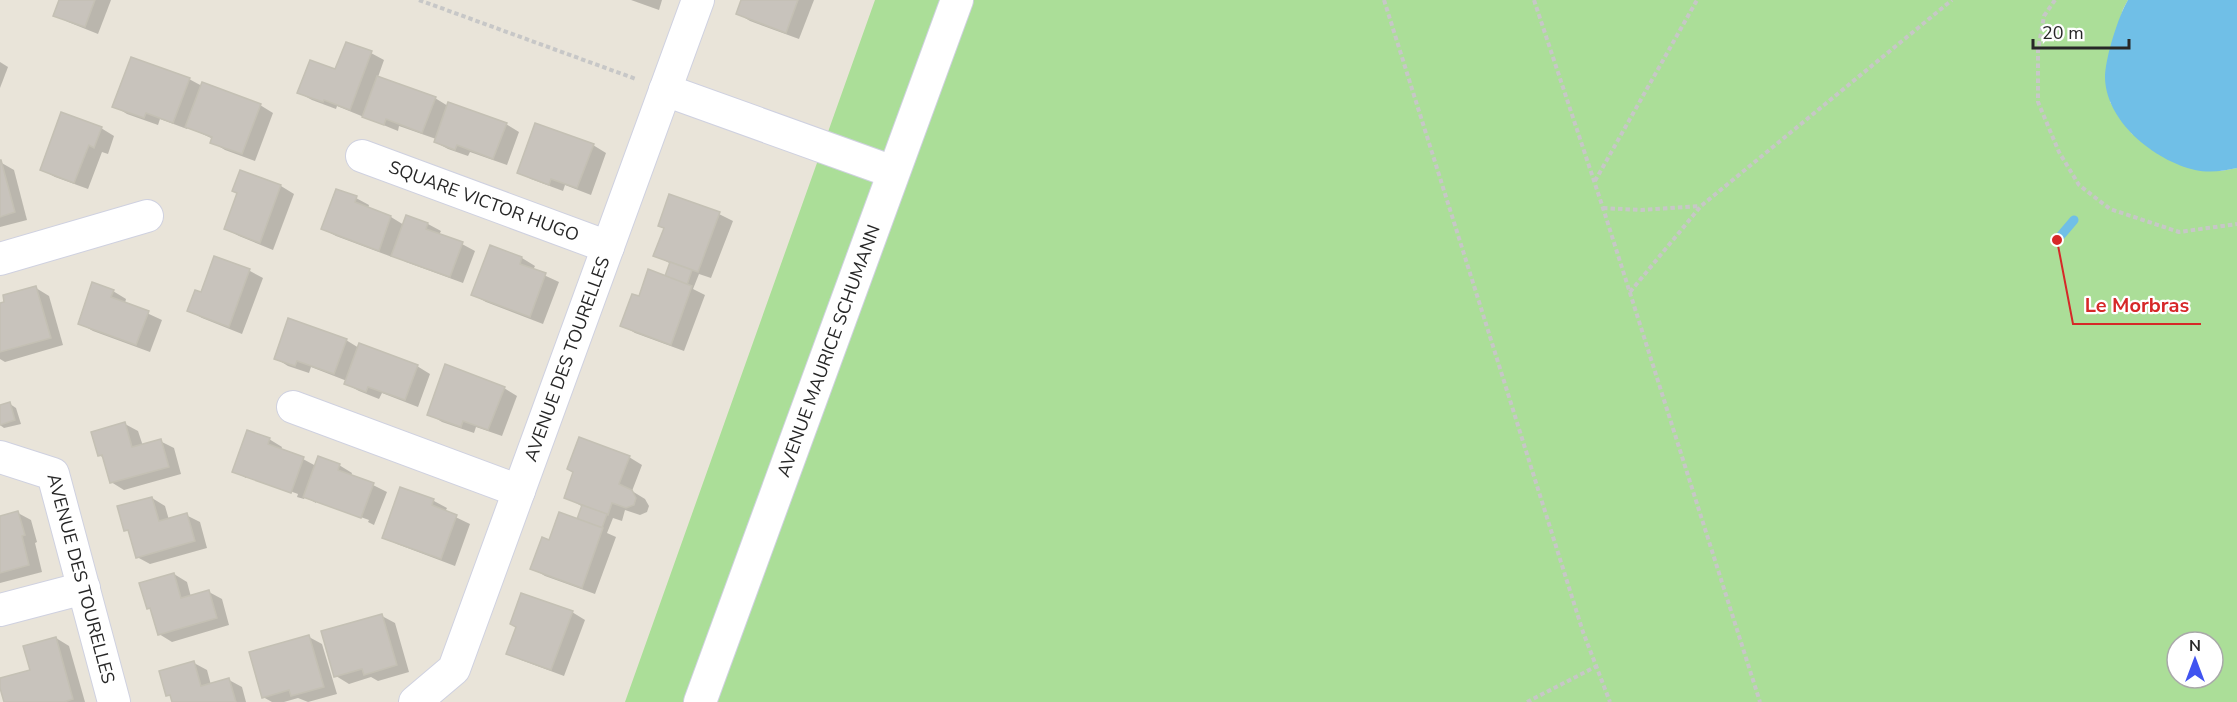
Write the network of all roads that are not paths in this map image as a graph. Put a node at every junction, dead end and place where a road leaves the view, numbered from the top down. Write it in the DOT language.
graph roads {
  1 [pos="698,0"];
  2 [pos="957,0"];
  3 [pos="665,90"];
  4 [pos="362,156"];
  5 [pos="893,172"];
  6 [pos="147,216"];
  7 [pos="608,247"];
  8 [pos="0,259"];
  9 [pos="293,407"];
  10 [pos="0,457"];
  11 [pos="519,491"];
  12 [pos="84,588"];
  13 [pos="0,610"];
  14 [pos="114,702"];
  15 [pos="415,702"];
  16 [pos="700,702"];
  1 -- 3 [label="street, AVENUE DES TOURELLES"];
  2 -- 5 [label="street, AVENUE MAURICE SCHUMANN"];
  3 -- 5 [label="street"];
  3 -- 7 [label="street, AVENUE DES TOURELLES"];
  4 -- 7 [label="street, SQUARE VICTOR HUGO"];
  5 -- 16 [label="street, AVENUE MAURICE SCHUMANN"];
  6 -- 8 [label="street"];
  7 -- 11 [label="street, AVENUE DES TOURELLES"];
  9 -- 11 [label="street"];
  10 -- 12 [label="street, AVENUE DES TOURELLES"];
  11 -- 15 [label="street, AVENUE DES TOURELLES"];
  12 -- 13 [label="street"];
  12 -- 14 [label="street, AVENUE DES TOURELLES"];
}
